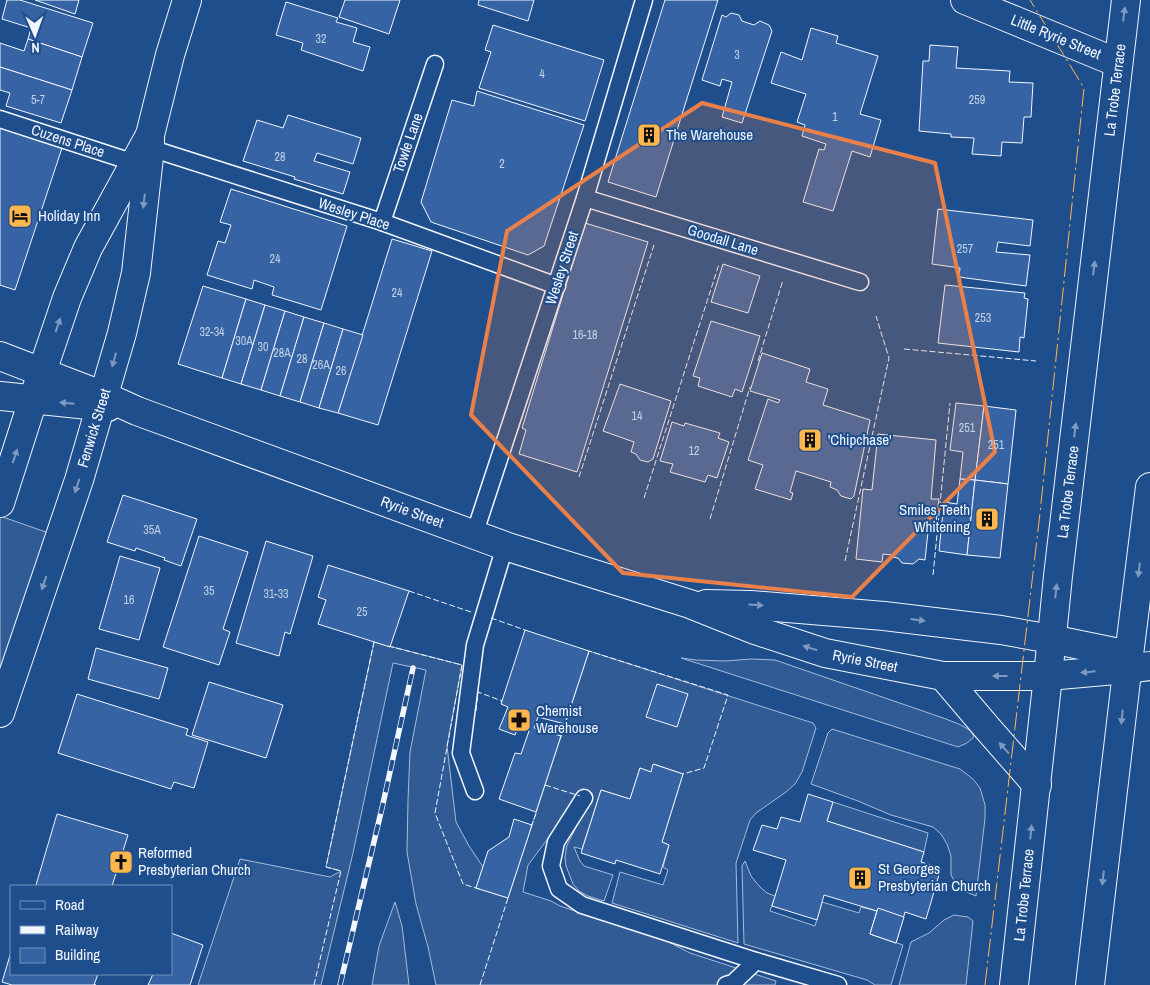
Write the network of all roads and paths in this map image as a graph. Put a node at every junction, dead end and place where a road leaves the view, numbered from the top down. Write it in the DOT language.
graph roads {
  1 [pos="187,0"];
  2 [pos="644,0"];
  3 [pos="965,0"];
  4 [pos="1126,0"];
  5 [pos="1118,63"];
  6 [pos="435,64"];
  7 [pos="0,119"];
  8 [pos="145,148"];
  9 [pos="585,198"];
  10 [pos="382,222"];
  11 [pos="860,282"];
  12 [pos="557,286"];
  13 [pos="0,356"];
  14 [pos="42,372"];
  15 [pos="0,396"];
  16 [pos="33,400"];
  17 [pos="103,401"];
  18 [pos="1150,487"];
  19 [pos="0,503"];
  20 [pos="474,535"];
  21 [pos="505,546"];
  22 [pos="690,604"];
  23 [pos="1052,640"];
  24 [pos="1139,662"];
  25 [pos="943,676"];
  26 [pos="1048,676"];
  27 [pos="0,713"];
  28 [pos="1037,784"];
  29 [pos="475,791"];
  30 [pos="584,798"];
  31 [pos="756,961"];
  32 [pos="726,985"];
  33 [pos="838,985"];
  34 [pos="1014,985"];
  35 [pos="1090,985"];
  1 -- 8 [label="main road, Fenwick Street"];
  2 -- 9 [label="lane, Wesley Street"];
  3 -- 5 [label="main road, Little Ryrie Street"];
  5 -- 4 [label="main road, La Trobe Terrace, one-way"];
  23 -- 5 [label="main road, La Trobe Terrace, one-way"];
  6 -- 10 [label="lane, Towle Lane"];
  7 -- 8 [label="lane, Cuzens Place"];
  8 -- 10 [label="lane, Wesley Place"];
  14 -- 8 [label="main road, Fenwick Street, one-way"];
  8 -- 17 [label="main road, Fenwick Street, one-way"];
  9 -- 11 [label="lane, Goodall Lane"];
  9 -- 12 [label="lane, Wesley Street"];
  10 -- 12 [label="lane, Wesley Place"];
  12 -- 20 [label="lane, Wesley Street"];
  13 -- 14 [label="main road, Ryrie Street"];
  14 -- 16 [label="main road, Fenwick Street"];
  14 -- 17 [label="main road, Ryrie Street"];
  15 -- 16 [label="main road, Ryrie Street"];
  17 -- 16 [label="main road, Ryrie Street, one-way"];
  19 -- 16 [label="main road, Fenwick Street, one-way"];
  17 -- 20 [label="main road, Ryrie Street"];
  17 -- 27 [label="main road, Fenwick Street, one-way"];
  18 -- 24 [label="main road, one-way"];
  20 -- 21 [label="main road, Ryrie Street"];
  21 -- 22 [label="main road, Ryrie Street"];
  21 -- 29 [label="lane"];
  22 -- 23 [label="main road, Ryrie Street, one-way"];
  25 -- 22 [label="main road, Ryrie Street, one-way"];
  23 -- 24 [label="main road, Ryrie Street"];
  23 -- 26 [label="main road, La Trobe Terrace"];
  24 -- 26 [label="main road, Ryrie Street, one-way"];
  24 -- 35 [label="main road, one-way"];
  26 -- 25 [label="main road, Ryrie Street, one-way"];
  28 -- 25 [label="main road, one-way"];
  26 -- 28 [label="main road, La Trobe Terrace"];
  34 -- 28 [label="main road, La Trobe Terrace, one-way"];
  30 -- 31 [label="lane"];
  31 -- 32 [label="lane"];
  31 -- 33 [label="lane"];
}
